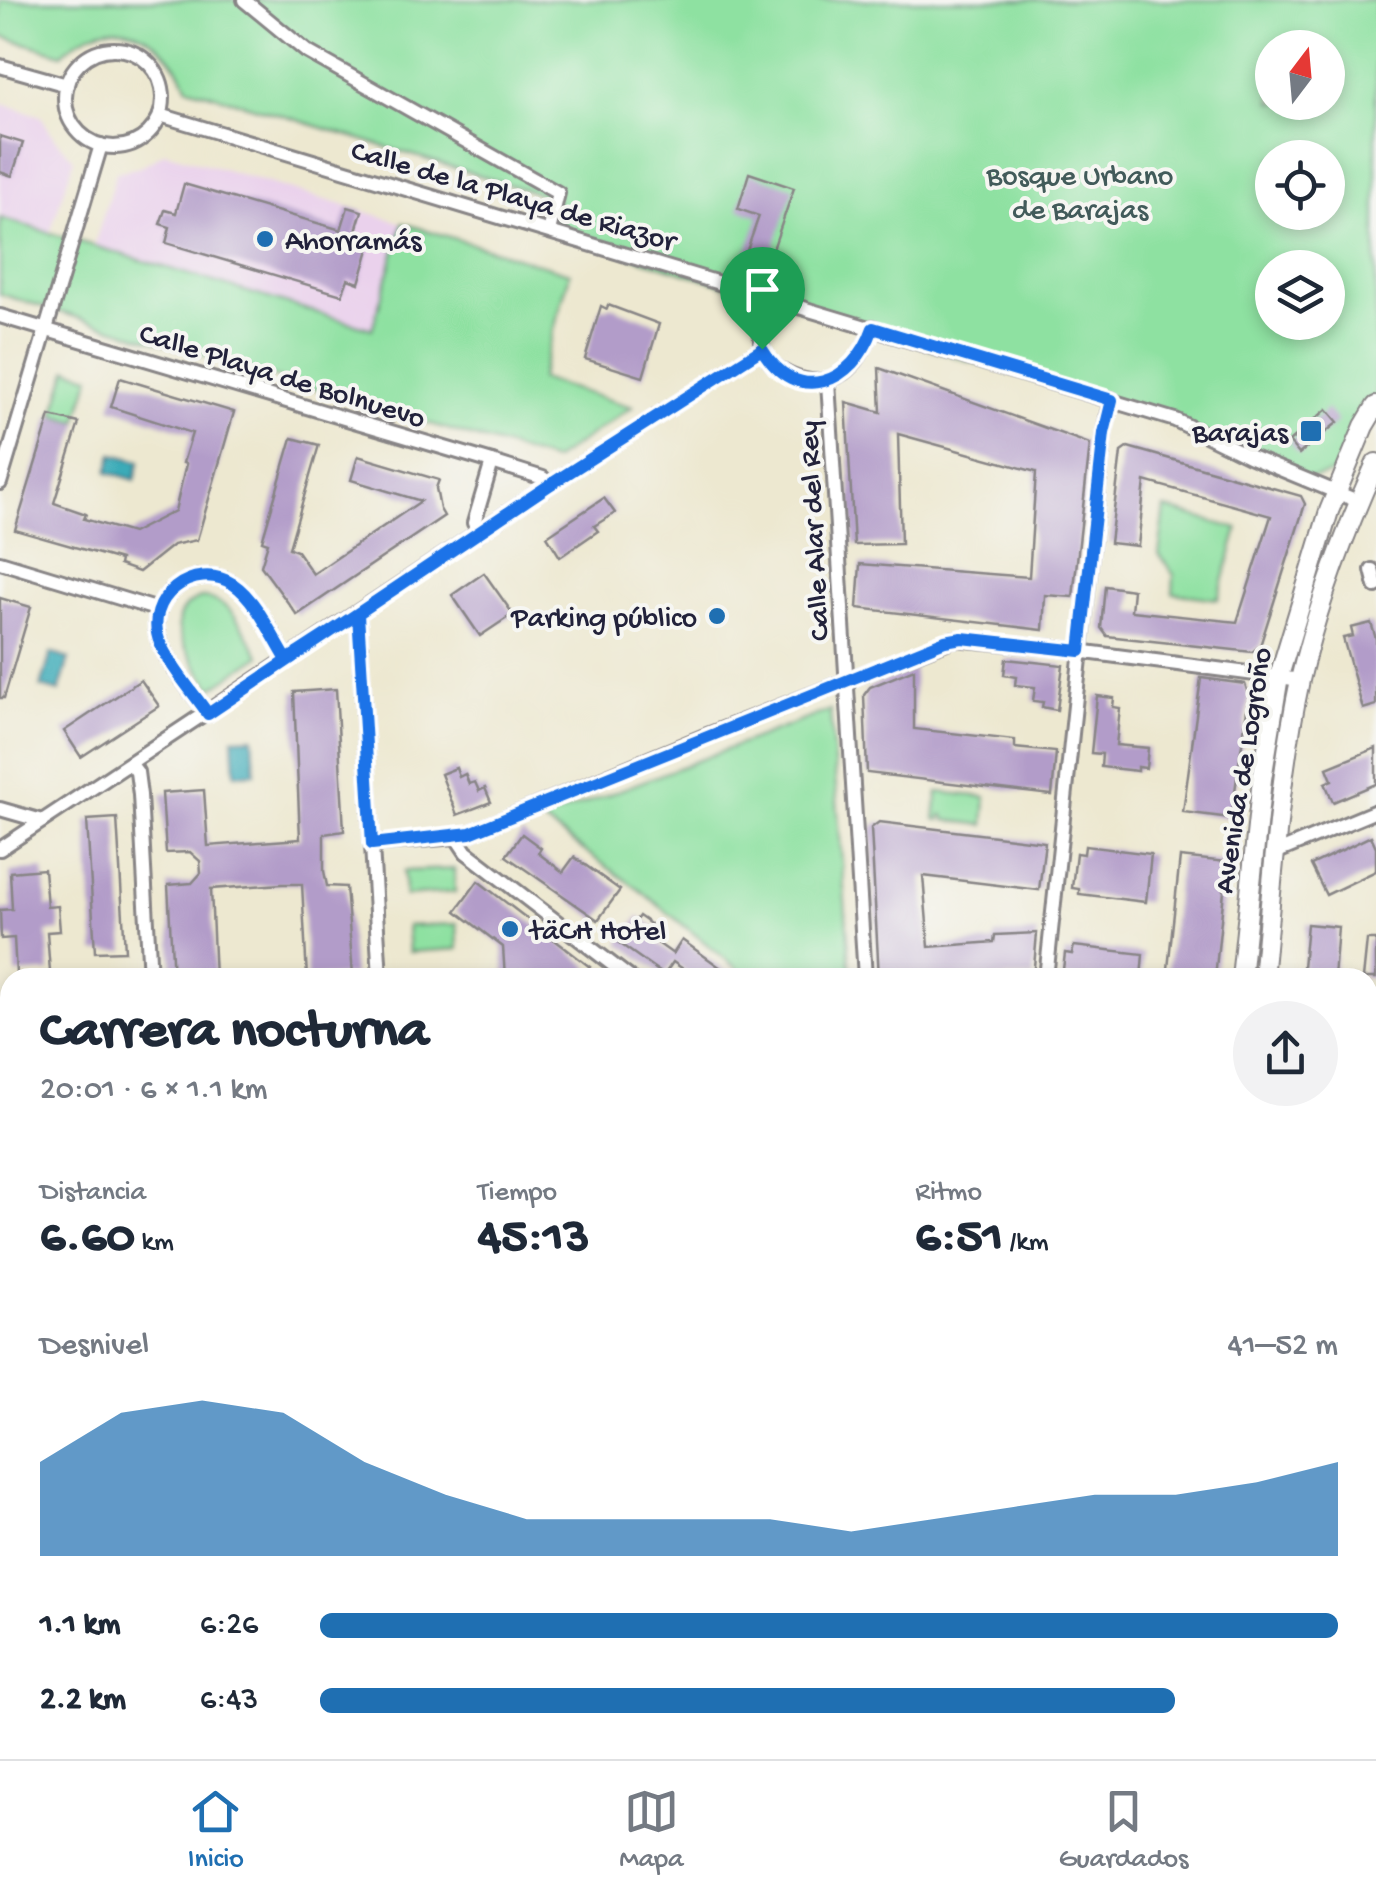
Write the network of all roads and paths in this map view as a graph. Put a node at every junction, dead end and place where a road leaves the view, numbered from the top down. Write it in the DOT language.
graph roads {
  1 [pos="244,0"];
  2 [pos="0,66"];
  3 [pos="67,86"];
  4 [pos="160,116"];
  5 [pos="101,145"];
  6 [pos="549,231"];
  7 [pos="768,296"];
  8 [pos="0,316"];
  9 [pos="873,328"];
  10 [pos="46,329"];
  11 [pos="762,349"];
  12 [pos="828,382"];
  13 [pos="1112,400"];
  14 [pos="1376,406"];
  15 [pos="492,462"];
  16 [pos="1375,466"];
  17 [pos="0,483"];
  18 [pos="548,486"];
  19 [pos="1350,497"];
  20 [pos="479,533"];
  21 [pos="0,562"];
  22 [pos="1372,570"];
  23 [pos="1376,586"];
  24 [pos="159,610"];
  25 [pos="358,614"];
  26 [pos="1080,651"];
  27 [pos="287,660"];
  28 [pos="1278,676"];
  29 [pos="1300,680"];
  30 [pos="845,682"];
  31 [pos="208,714"];
  32 [pos="131,764"];
  33 [pos="0,809"];
  34 [pos="1376,811"];
  35 [pos="42,822"];
  36 [pos="456,837"];
  37 [pos="372,844"];
  38 [pos="0,849"];
  39 [pos="1275,852"];
  40 [pos="149,968"];
  41 [pos="379,968"];
  42 [pos="617,968"];
  43 [pos="864,968"];
  44 [pos="1047,968"];
  45 [pos="1242,968"];
  46 [pos="1264,968"];
  1 -- 6 [label="street"];
  2 -- 3 [label="street"];
  3 -- 4 [label="street"];
  3 -- 5 [label="street"];
  4 -- 5 [label="street"];
  4 -- 6 [label="street, Calle de la Playa de Riazor"];
  5 -- 10 [label="street"];
  6 -- 7 [label="street, Calle de la Playa de Riazor"];
  7 -- 9 [label="street, Calle de la Playa de Riazor"];
  7 -- 11 [label="street"];
  8 -- 10 [label="street, Calle Playa de Bolnuevo"];
  9 -- 12 [label="street"];
  9 -- 13 [label="street, Calle de la Playa de Riazor"];
  10 -- 15 [label="street, Calle Playa de Bolnuevo"];
  10 -- 17 [label="street"];
  11 -- 12 [label="street"];
  11 -- 18 [label="street"];
  12 -- 30 [label="street, Calle Alar del Rey"];
  13 -- 19 [label="street, Calle de la Playa de Riazor"];
  13 -- 26 [label="street"];
  14 -- 19 [label="main road, Avenida de Logroño"];
  15 -- 18 [label="street, Calle Playa de Bolnuevo"];
  15 -- 20 [label="street"];
  16 -- 19 [label="main road, Avenida de Logroño"];
  18 -- 20 [label="street"];
  19 -- 28 [label="main road, Avenida de Logroño"];
  19 -- 29 [label="main road, Avenida de Logroño"];
  20 -- 25 [label="street"];
  21 -- 24 [label="street"];
  22 -- 23 [label="street"];
  24 -- 27 [label="street"];
  24 -- 31 [label="street"];
  25 -- 27 [label="street"];
  25 -- 37 [label="street"];
  26 -- 28 [label="street"];
  26 -- 30 [label="street"];
  26 -- 44 [label="street"];
  27 -- 31 [label="street"];
  28 -- 29 [label="street"];
  28 -- 45 [label="main road, Avenida de Logroño"];
  29 -- 39 [label="main road, Avenida de Logroño"];
  30 -- 36 [label="street"];
  30 -- 43 [label="street, Calle Alar del Rey"];
  31 -- 32 [label="street"];
  32 -- 35 [label="street"];
  32 -- 40 [label="street"];
  33 -- 35 [label="street"];
  34 -- 39 [label="street"];
  35 -- 38 [label="street"];
  36 -- 37 [label="street"];
  36 -- 42 [label="street"];
  37 -- 41 [label="street"];
  39 -- 46 [label="main road, Avenida de Logroño"];
}
